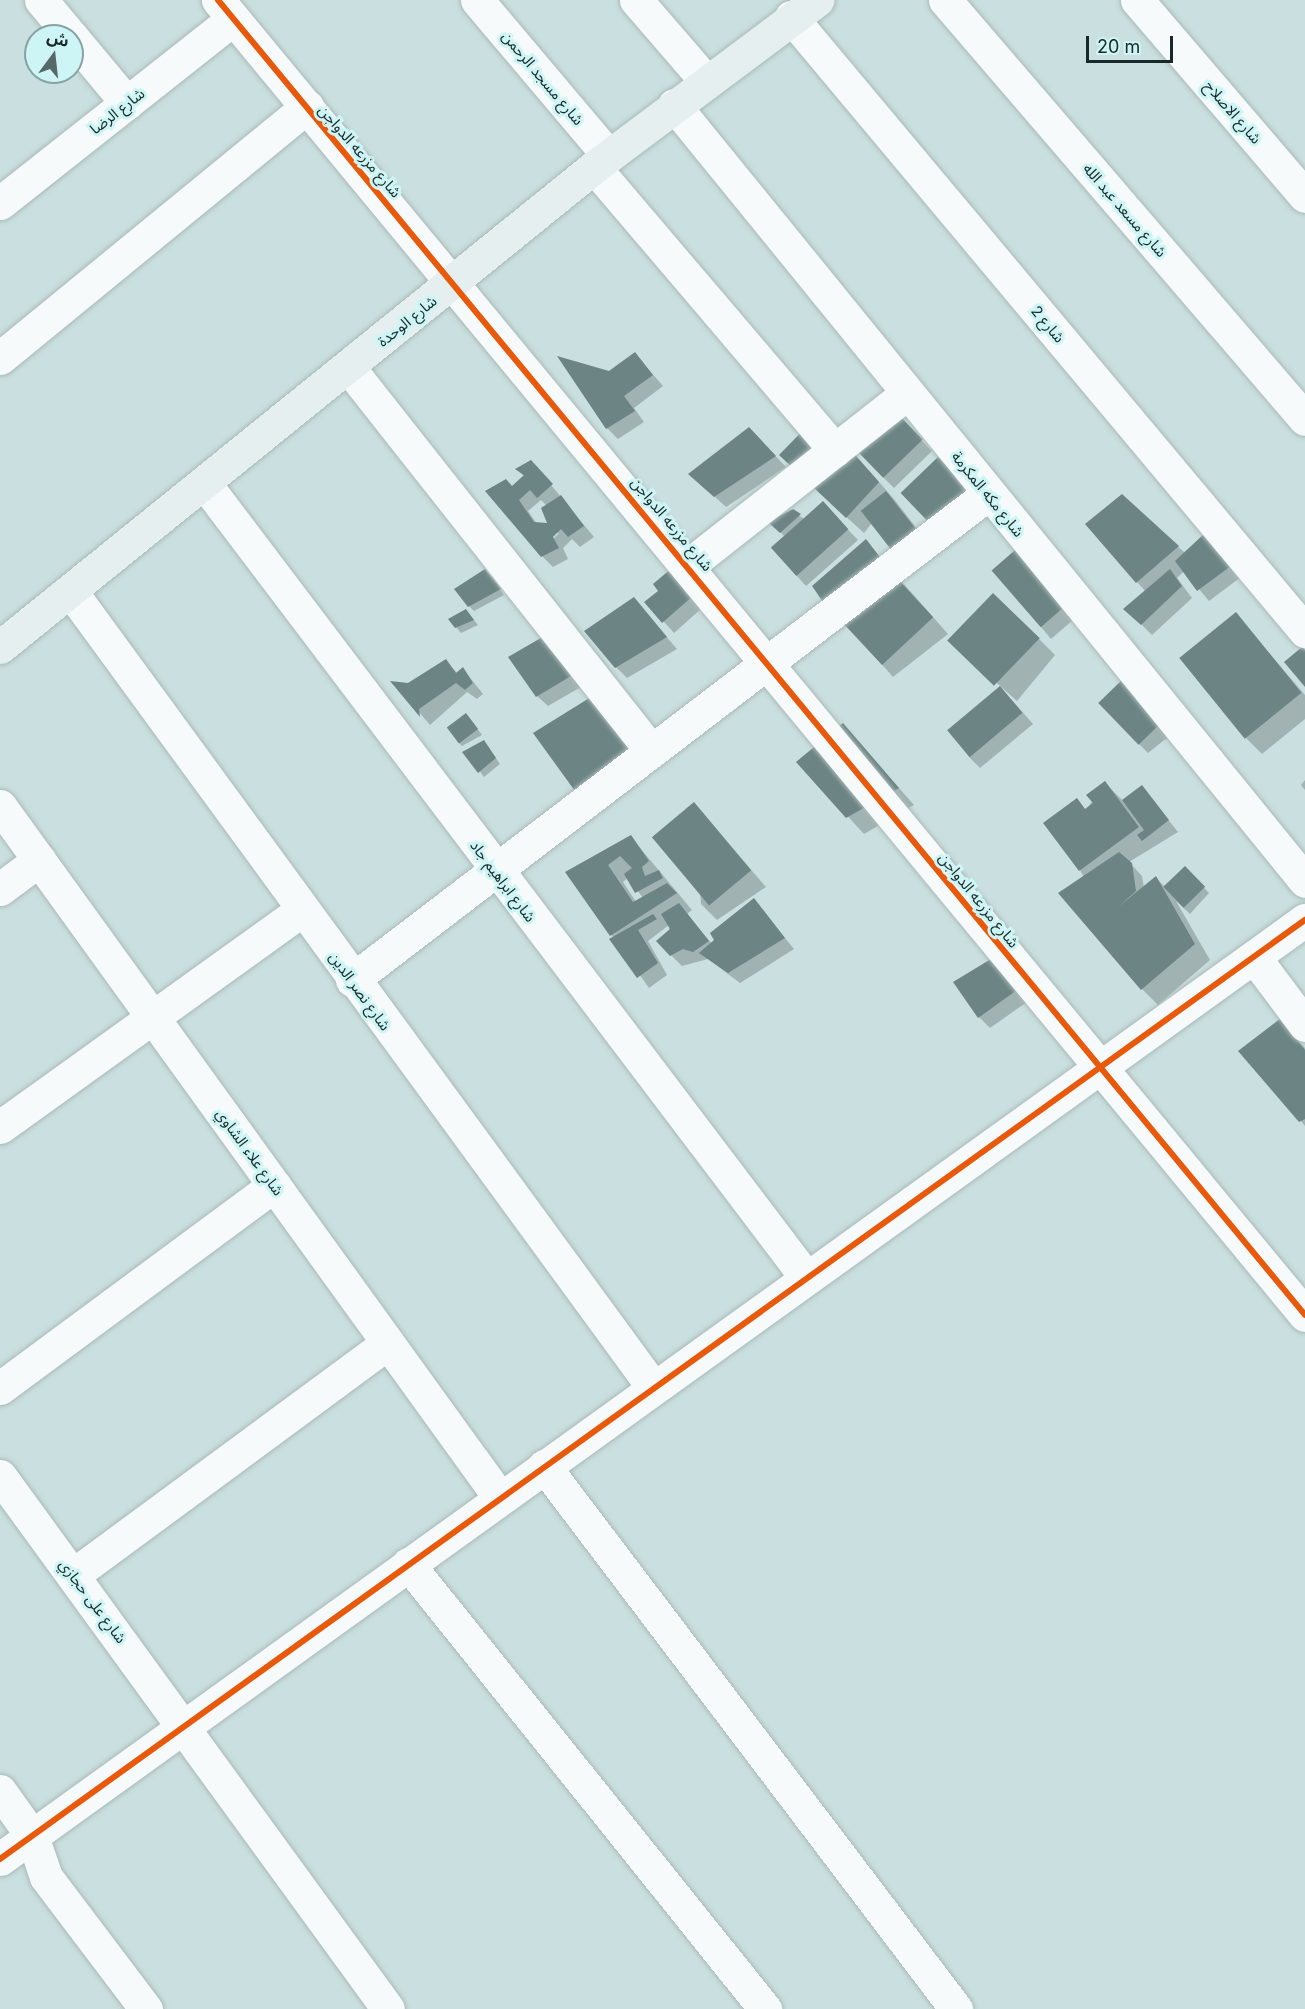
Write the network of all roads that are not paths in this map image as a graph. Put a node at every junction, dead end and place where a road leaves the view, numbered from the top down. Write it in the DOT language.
graph roads {
  1 [pos="41,0"];
  2 [pos="477,0"];
  3 [pos="636,0"];
  4 [pos="945,0"];
  5 [pos="1137,0"];
  6 [pos="226,9"];
  7 [pos="804,9"];
  8 [pos="62,24"];
  9 [pos="84,51"];
  10 [pos="705,81"];
  11 [pos="127,103"];
  12 [pos="674,105"];
  13 [pos="307,107"];
  14 [pos="602,161"];
  15 [pos="1305,196"];
  16 [pos="2,198"];
  17 [pos="456,281"];
  18 [pos="0,358"];
  19 [pos="349,368"];
  20 [pos="907,393"];
  21 [pos="1305,419"];
  22 [pos="835,450"];
  23 [pos="205,484"];
  24 [pos="988,494"];
  25 [pos="690,564"];
  26 [pos="72,593"];
  27 [pos="1305,631"];
  28 [pos="0,647"];
  29 [pos="769,661"];
  30 [pos="651,751"];
  31 [pos="0,806"];
  32 [pos="39,860"];
  33 [pos="495,871"];
  34 [pos="1305,881"];
  35 [pos="0,889"];
  36 [pos="302,910"];
  37 [pos="1305,921"];
  38 [pos="1254,957"];
  39 [pos="352,980"];
  40 [pos="152,1018"];
  41 [pos="1305,1025"];
  42 [pos="1101,1068"];
  43 [pos="0,1127"];
  44 [pos="273,1185"];
  45 [pos="805,1276"];
  46 [pos="1305,1315"];
  47 [pos="388,1343"];
  48 [pos="652,1387"];
  49 [pos="0,1388"];
  50 [pos="544,1466"];
  51 [pos="0,1476"];
  52 [pos="500,1498"];
  53 [pos="408,1564"];
  54 [pos="73,1575"];
  55 [pos="186,1725"];
  56 [pos="0,1791"];
  57 [pos="32,1836"];
  58 [pos="0,1859"];
  59 [pos="146,2009"];
  60 [pos="388,2009"];
  61 [pos="765,2009"];
  62 [pos="957,2009"];
  1 -- 8 [label="street"];
  2 -- 14 [label="street, شارع مسجد الرحمن"];
  3 -- 10 [label="street"];
  4 -- 21 [label="street, شارع مسعد عبد الله"];
  5 -- 15 [label="street, شارع الاصلاح"];
  6 -- 11 [label="street, شارع الرضا"];
  6 -- 13 [label="street, شارع مزرعه الدواجن"];
  7 -- 10 [label="street, شارع الوحدة"];
  7 -- 27 [label="street, شارع 2"];
  9 -- 11 [label="street"];
  10 -- 12 [label="street, شارع الوحدة"];
  11 -- 16 [label="street, شارع الرضا"];
  12 -- 14 [label="street, شارع الوحدة"];
  12 -- 20 [label="street, شارع مكه المكرمة"];
  13 -- 17 [label="street, شارع مزرعه الدواجن"];
  13 -- 18 [label="street"];
  14 -- 17 [label="street, شارع الوحدة"];
  14 -- 22 [label="street, شارع مسجد الرحمن"];
  17 -- 19 [label="street, شارع الوحدة"];
  17 -- 25 [label="street, شارع مزرعه الدواجن"];
  19 -- 23 [label="street, شارع الوحدة"];
  19 -- 30 [label="street"];
  20 -- 22 [label="street"];
  20 -- 24 [label="street, شارع مكه المكرمة"];
  22 -- 25 [label="street"];
  23 -- 26 [label="street, شارع الوحدة"];
  23 -- 33 [label="street, شارع ابراهيم جاد"];
  24 -- 29 [label="street"];
  24 -- 34 [label="street, شارع مكه المكرمة"];
  25 -- 29 [label="street, شارع مزرعه الدواجن"];
  26 -- 28 [label="street, شارع الوحدة"];
  26 -- 36 [label="street, شارع نصر الدين"];
  29 -- 30 [label="street"];
  29 -- 42 [label="street, شارع مزرعه الدواجن"];
  30 -- 33 [label="street"];
  31 -- 32 [label="street, شارع علاء الشاوي"];
  32 -- 35 [label="street"];
  32 -- 40 [label="street, شارع علاء الشاوي"];
  33 -- 39 [label="street"];
  33 -- 45 [label="street, شارع ابراهيم جاد"];
  36 -- 39 [label="street, شارع نصر الدين"];
  36 -- 40 [label="street"];
  37 -- 38 [label="street"];
  38 -- 41 [label="street"];
  38 -- 42 [label="street"];
  39 -- 48 [label="street, شارع نصر الدين"];
  40 -- 43 [label="street"];
  40 -- 44 [label="street, شارع علاء الشاوي"];
  42 -- 45 [label="street"];
  42 -- 46 [label="street, شارع مزرعه الدواجن"];
  44 -- 47 [label="street, شارع علاء الشاوي"];
  44 -- 49 [label="street"];
  45 -- 48 [label="street"];
  47 -- 52 [label="street, شارع علاء الشاوي"];
  47 -- 54 [label="street"];
  48 -- 50 [label="street"];
  50 -- 52 [label="street"];
  50 -- 62 [label="street"];
  51 -- 54 [label="street, شارع على حجازي"];
  52 -- 53 [label="street"];
  53 -- 55 [label="street"];
  53 -- 61 [label="street"];
  54 -- 55 [label="street, شارع على حجازي"];
  55 -- 57 [label="street"];
  55 -- 60 [label="street, شارع على حجازي"];
  56 -- 57 [label="street"];
  57 -- 58 [label="street"];
  57 -- 59 [label="street"];
}
